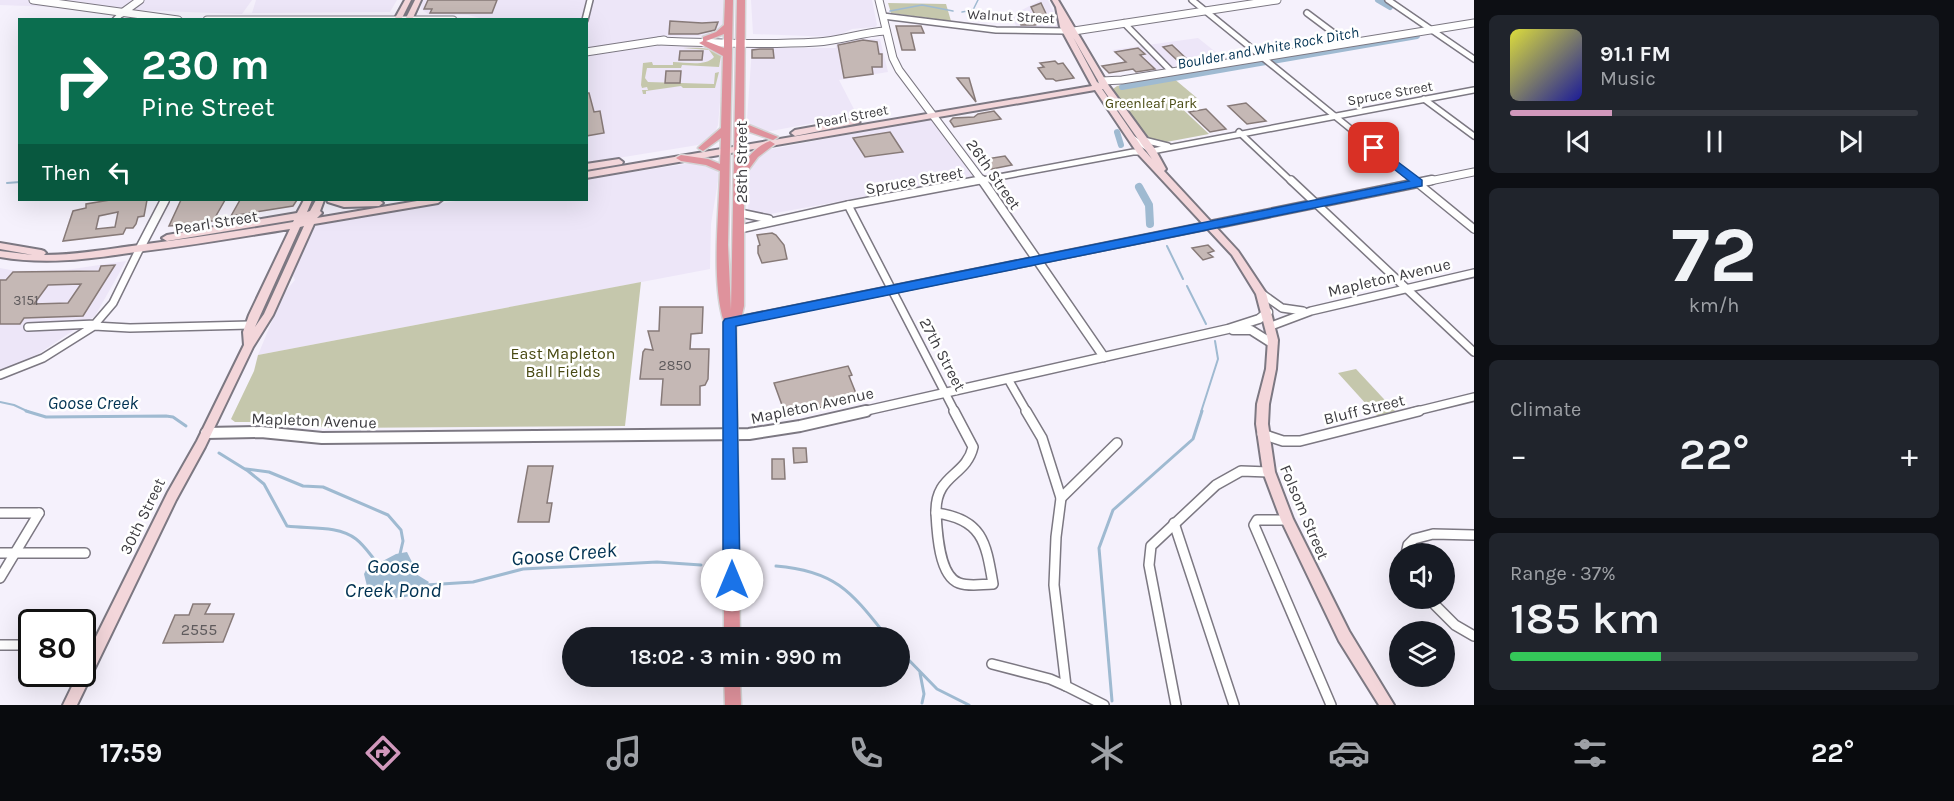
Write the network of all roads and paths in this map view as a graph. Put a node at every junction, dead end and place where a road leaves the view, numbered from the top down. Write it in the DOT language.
graph roads {
  1 [pos="33,0"];
  2 [pos="140,0"];
  3 [pos="408,0"];
  4 [pos="590,0"];
  5 [pos="729,0"];
  6 [pos="741,0"];
  7 [pos="879,0"];
  8 [pos="1192,0"];
  9 [pos="1275,0"];
  10 [pos="1388,0"];
  11 [pos="416,3"];
  12 [pos="1057,4"];
  13 [pos="1206,11"];
  14 [pos="122,13"];
  15 [pos="1307,13"];
  16 [pos="883,16"];
  17 [pos="117,18"];
  18 [pos="162,18"];
  19 [pos="399,18"];
  20 [pos="408,18"];
  21 [pos="433,18"];
  22 [pos="586,18"];
  23 [pos="1124,22"];
  24 [pos="1474,23"];
  25 [pos="729,25"];
  26 [pos="1431,30"];
  27 [pos="886,31"];
  28 [pos="1070,31"];
  29 [pos="705,41"];
  30 [pos="729,41"];
  31 [pos="741,41"];
  32 [pos="1347,43"];
  33 [pos="588,50"];
  34 [pos="729,56"];
  35 [pos="1474,59"];
  36 [pos="1268,60"];
  37 [pos="1172,72"];
  38 [pos="1099,84"];
  39 [pos="1474,90"];
  40 [pos="1032,92"];
  41 [pos="1424,99"];
  42 [pos="1000,104"];
  43 [pos="932,111"];
  44 [pos="890,115"];
  45 [pos="1335,115"];
  46 [pos="741,125"];
  47 [pos="725,130"];
  48 [pos="841,131"];
  49 [pos="1239,132"];
  50 [pos="1130,136"];
  51 [pos="1474,136"];
  52 [pos="772,140"];
  53 [pos="1144,140"];
  54 [pos="741,145"];
  55 [pos="1169,146"];
  56 [pos="703,148"];
  57 [pos="725,148"];
  58 [pos="1155,150"];
  59 [pos="1137,152"];
  60 [pos="1122,155"];
  61 [pos="681,158"];
  62 [pos="1147,160"];
  63 [pos="588,167"];
  64 [pos="724,169"];
  65 [pos="1161,169"];
  66 [pos="1474,172"];
  67 [pos="741,174"];
  68 [pos="588,175"];
  69 [pos="983,182"];
  70 [pos="1418,183"];
  71 [pos="164,201"];
  72 [pos="308,201"];
  73 [pos="320,201"];
  74 [pos="334,201"];
  75 [pos="392,201"];
  76 [pos="431,201"];
  77 [pos="379,203"];
  78 [pos="1316,204"];
  79 [pos="848,205"];
  80 [pos="740,213"];
  81 [pos="312,218"];
  82 [pos="782,218"];
  83 [pos="298,220"];
  84 [pos="1211,225"];
  85 [pos="1474,228"];
  86 [pos="740,229"];
  87 [pos="253,232"];
  88 [pos="142,245"];
  89 [pos="0,246"];
  90 [pos="283,252"];
  91 [pos="0,254"];
  92 [pos="1037,260"];
  93 [pos="1474,273"];
  94 [pos="1406,288"];
  95 [pos="891,290"];
  96 [pos="1261,293"];
  97 [pos="1311,311"];
  98 [pos="1268,312"];
  99 [pos="730,322"];
  100 [pos="95,325"];
  101 [pos="250,325"];
  102 [pos="1271,326"];
  103 [pos="28,327"];
  104 [pos="1228,329"];
  105 [pos="1273,344"];
  106 [pos="249,345"];
  107 [pos="1474,352"];
  108 [pos="1104,357"];
  109 [pos="0,375"];
  110 [pos="1008,378"];
  111 [pos="946,392"];
  112 [pos="1474,397"];
  113 [pos="206,433"];
  114 [pos="1262,434"];
  115 [pos="731,436"];
  116 [pos="1117,443"];
  117 [pos="1269,472"];
  118 [pos="1061,498"];
  119 [pos="0,513"];
  120 [pos="935,513"];
  121 [pos="1287,520"];
  122 [pos="1174,523"];
  123 [pos="1474,535"];
  124 [pos="1410,543"];
  125 [pos="0,553"];
  126 [pos="15,553"];
  127 [pos="86,553"];
  128 [pos="0,578"];
  129 [pos="1439,609"];
  130 [pos="732,627"];
  131 [pos="1474,636"];
  132 [pos="96,644"];
  133 [pos="100,644"];
  134 [pos="0,645"];
  135 [pos="18,645"];
  136 [pos="992,664"];
  137 [pos="1066,686"];
  138 [pos="732,687"];
  139 [pos="70,705"];
  140 [pos="732,705"];
  141 [pos="1104,705"];
  142 [pos="1176,705"];
  143 [pos="1233,705"];
  144 [pos="1331,705"];
  145 [pos="1387,705"];
  1 -- 14 [label="street"];
  2 -- 14 [label="street"];
  3 -- 19 [label="main road"];
  4 -- 22 [label="street"];
  5 -- 25 [label="highway, 28th Street"];
  6 -- 31 [label="highway, 28th Street"];
  7 -- 16 [label="street, 26th Street"];
  8 -- 13 [label="street"];
  9 -- 13 [label="street, Walnut Street"];
  10 -- 26 [label="street"];
  11 -- 20 [label="main road"];
  11 -- 21 [label="street"];
  12 -- 28 [label="main road, Folsom Street"];
  13 -- 23 [label="street, Walnut Street"];
  13 -- 36 [label="street"];
  14 -- 17 [label="street"];
  14 -- 18 [label="street"];
  15 -- 32 [label="street"];
  16 -- 27 [label="street, 26th Street"];
  16 -- 28 [label="street, Walnut Street"];
  23 -- 28 [label="street, Walnut Street"];
  23 -- 37 [label="street"];
  24 -- 26 [label="street, Pearl Street"];
  25 -- 29 [label="highway"];
  25 -- 30 [label="highway, 28th Street"];
  26 -- 32 [label="street, Pearl Street"];
  26 -- 35 [label="street"];
  27 -- 31 [label="street"];
  27 -- 43 [label="street, 26th Street"];
  28 -- 38 [label="main road, Folsom Street"];
  29 -- 30 [label="street"];
  29 -- 33 [label="street"];
  29 -- 34 [label="highway"];
  30 -- 31 [label="street"];
  30 -- 34 [label="highway, 28th Street"];
  31 -- 46 [label="highway, 28th Street"];
  32 -- 36 [label="street, Pearl Street"];
  34 -- 47 [label="highway, 28th Street"];
  36 -- 37 [label="street, Pearl Street"];
  36 -- 45 [label="street"];
  37 -- 38 [label="street, Pearl Street"];
  38 -- 40 [label="main road, Pearl Street"];
  38 -- 42 [label="main road, Pearl Street"];
  38 -- 50 [label="main road, Folsom Street"];
  38 -- 53 [label="main road, Folsom Street"];
  39 -- 41 [label="street, Spruce Street"];
  40 -- 42 [label="main road"];
  40 -- 43 [label="main road, Pearl Street"];
  41 -- 45 [label="street, Spruce Street"];
  41 -- 51 [label="street"];
  42 -- 43 [label="main road, Pearl Street"];
  43 -- 44 [label="main road, Pearl Street"];
  43 -- 48 [label="main road, Pearl Street"];
  43 -- 69 [label="street, 26th Street"];
  44 -- 48 [label="main road"];
  44 -- 52 [label="main road, Pearl Street"];
  45 -- 49 [label="street, Spruce Street"];
  45 -- 70 [label="street"];
  46 -- 52 [label="highway"];
  46 -- 54 [label="highway, 28th Street"];
  47 -- 56 [label="highway"];
  47 -- 57 [label="highway, 28th Street"];
  48 -- 52 [label="main road, Pearl Street"];
  49 -- 55 [label="street, Spruce Street"];
  49 -- 78 [label="street"];
  50 -- 58 [label="street"];
  50 -- 59 [label="main road, Folsom Street"];
  52 -- 54 [label="main road, Pearl Street"];
  52 -- 67 [label="highway"];
  53 -- 55 [label="street, Spruce Street"];
  53 -- 58 [label="main road, Folsom Street"];
  54 -- 57 [label="main road, Pearl Street"];
  54 -- 67 [label="highway, 28th Street"];
  55 -- 58 [label="street, Spruce Street"];
  56 -- 57 [label="main road, Pearl Street"];
  56 -- 63 [label="main road, Pearl Street"];
  57 -- 61 [label="main road, Pearl Street"];
  57 -- 64 [label="highway, 28th Street"];
  58 -- 65 [label="main road, Folsom Street"];
  59 -- 60 [label="street, Spruce Street"];
  59 -- 62 [label="main road, Folsom Street"];
  59 -- 65 [label="street"];
  60 -- 62 [label="street, Spruce Street"];
  60 -- 69 [label="street, Spruce Street"];
  61 -- 64 [label="highway"];
  61 -- 68 [label="main road, Pearl Street"];
  62 -- 65 [label="main road, Folsom Street"];
  64 -- 99 [label="highway, 28th Street"];
  65 -- 84 [label="main road, Folsom Street"];
  66 -- 70 [label="street"];
  67 -- 80 [label="highway, 28th Street"];
  69 -- 79 [label="street, Spruce Street"];
  69 -- 92 [label="street, 26th Street"];
  70 -- 78 [label="street"];
  70 -- 85 [label="street"];
  71 -- 88 [label="street"];
  72 -- 83 [label="main road, 30th Street"];
  73 -- 81 [label="main road, 30th Street"];
  74 -- 77 [label="main road"];
  75 -- 77 [label="main road, Pearl Street"];
  76 -- 81 [label="main road, Pearl Street"];
  77 -- 81 [label="main road, Pearl Street"];
  78 -- 84 [label="street"];
  78 -- 94 [label="street"];
  79 -- 82 [label="street, Spruce Street"];
  79 -- 95 [label="street, 27th Street"];
  80 -- 82 [label="street, Spruce Street"];
  80 -- 86 [label="highway, 28th Street"];
  81 -- 83 [label="main road, Pearl Street"];
  81 -- 106 [label="main road, 30th Street"];
  82 -- 86 [label="street, Spruce Street"];
  83 -- 87 [label="main road, Pearl Street"];
  83 -- 88 [label="main road, Pearl Street"];
  83 -- 90 [label="main road, 30th Street"];
  84 -- 92 [label="street"];
  84 -- 96 [label="main road, Folsom Street"];
  86 -- 99 [label="highway, 28th Street"];
  87 -- 88 [label="main road, Pearl Street"];
  87 -- 90 [label="main road"];
  88 -- 89 [label="main road"];
  88 -- 91 [label="main road"];
  88 -- 100 [label="street"];
  90 -- 101 [label="main road, 30th Street"];
  92 -- 95 [label="street"];
  92 -- 108 [label="street, 26th Street"];
  93 -- 94 [label="street, Mapleton Avenue"];
  94 -- 97 [label="street, Mapleton Avenue"];
  94 -- 107 [label="street"];
  95 -- 99 [label="street"];
  95 -- 111 [label="street, 27th Street"];
  96 -- 97 [label="street, Mapleton Avenue"];
  96 -- 98 [label="main road, Folsom Street"];
  97 -- 102 [label="street, Mapleton Avenue"];
  98 -- 102 [label="main road, Folsom Street"];
  98 -- 104 [label="street, Mapleton Avenue"];
  99 -- 115 [label="highway, 28th Street"];
  100 -- 101 [label="street"];
  100 -- 103 [label="street"];
  100 -- 109 [label="street"];
  101 -- 106 [label="main road, 30th Street"];
  102 -- 105 [label="main road, Folsom Street"];
  104 -- 105 [label="street"];
  104 -- 108 [label="street, Mapleton Avenue"];
  105 -- 114 [label="main road, Folsom Street"];
  106 -- 113 [label="main road, 30th Street"];
  108 -- 110 [label="street, Mapleton Avenue"];
  110 -- 111 [label="street, Mapleton Avenue"];
  110 -- 118 [label="street"];
  111 -- 115 [label="street, Mapleton Avenue"];
  111 -- 120 [label="street, 27th Street"];
  112 -- 114 [label="street, Bluff Street"];
  113 -- 115 [label="street, Mapleton Avenue"];
  113 -- 133 [label="main road, 30th Street"];
  114 -- 117 [label="main road, Folsom Street"];
  115 -- 130 [label="highway, 28th Street"];
  116 -- 118 [label="street"];
  117 -- 121 [label="main road, Folsom Street"];
  117 -- 122 [label="street"];
  118 -- 137 [label="street"];
  119 -- 126 [label="street"];
  120 -- 120 [label="street, 27th Street"];
  121 -- 144 [label="street"];
  121 -- 145 [label="main road, Folsom Street"];
  122 -- 142 [label="street"];
  122 -- 143 [label="street"];
  123 -- 124 [label="street"];
  125 -- 126 [label="street"];
  126 -- 127 [label="street"];
  126 -- 128 [label="street"];
  129 -- 131 [label="street"];
  132 -- 133 [label="street"];
  133 -- 139 [label="main road, 30th Street"];
  134 -- 135 [label="street"];
  136 -- 137 [label="street"];
  137 -- 141 [label="street"];
  138 -- 140 [label="highway"];
}
